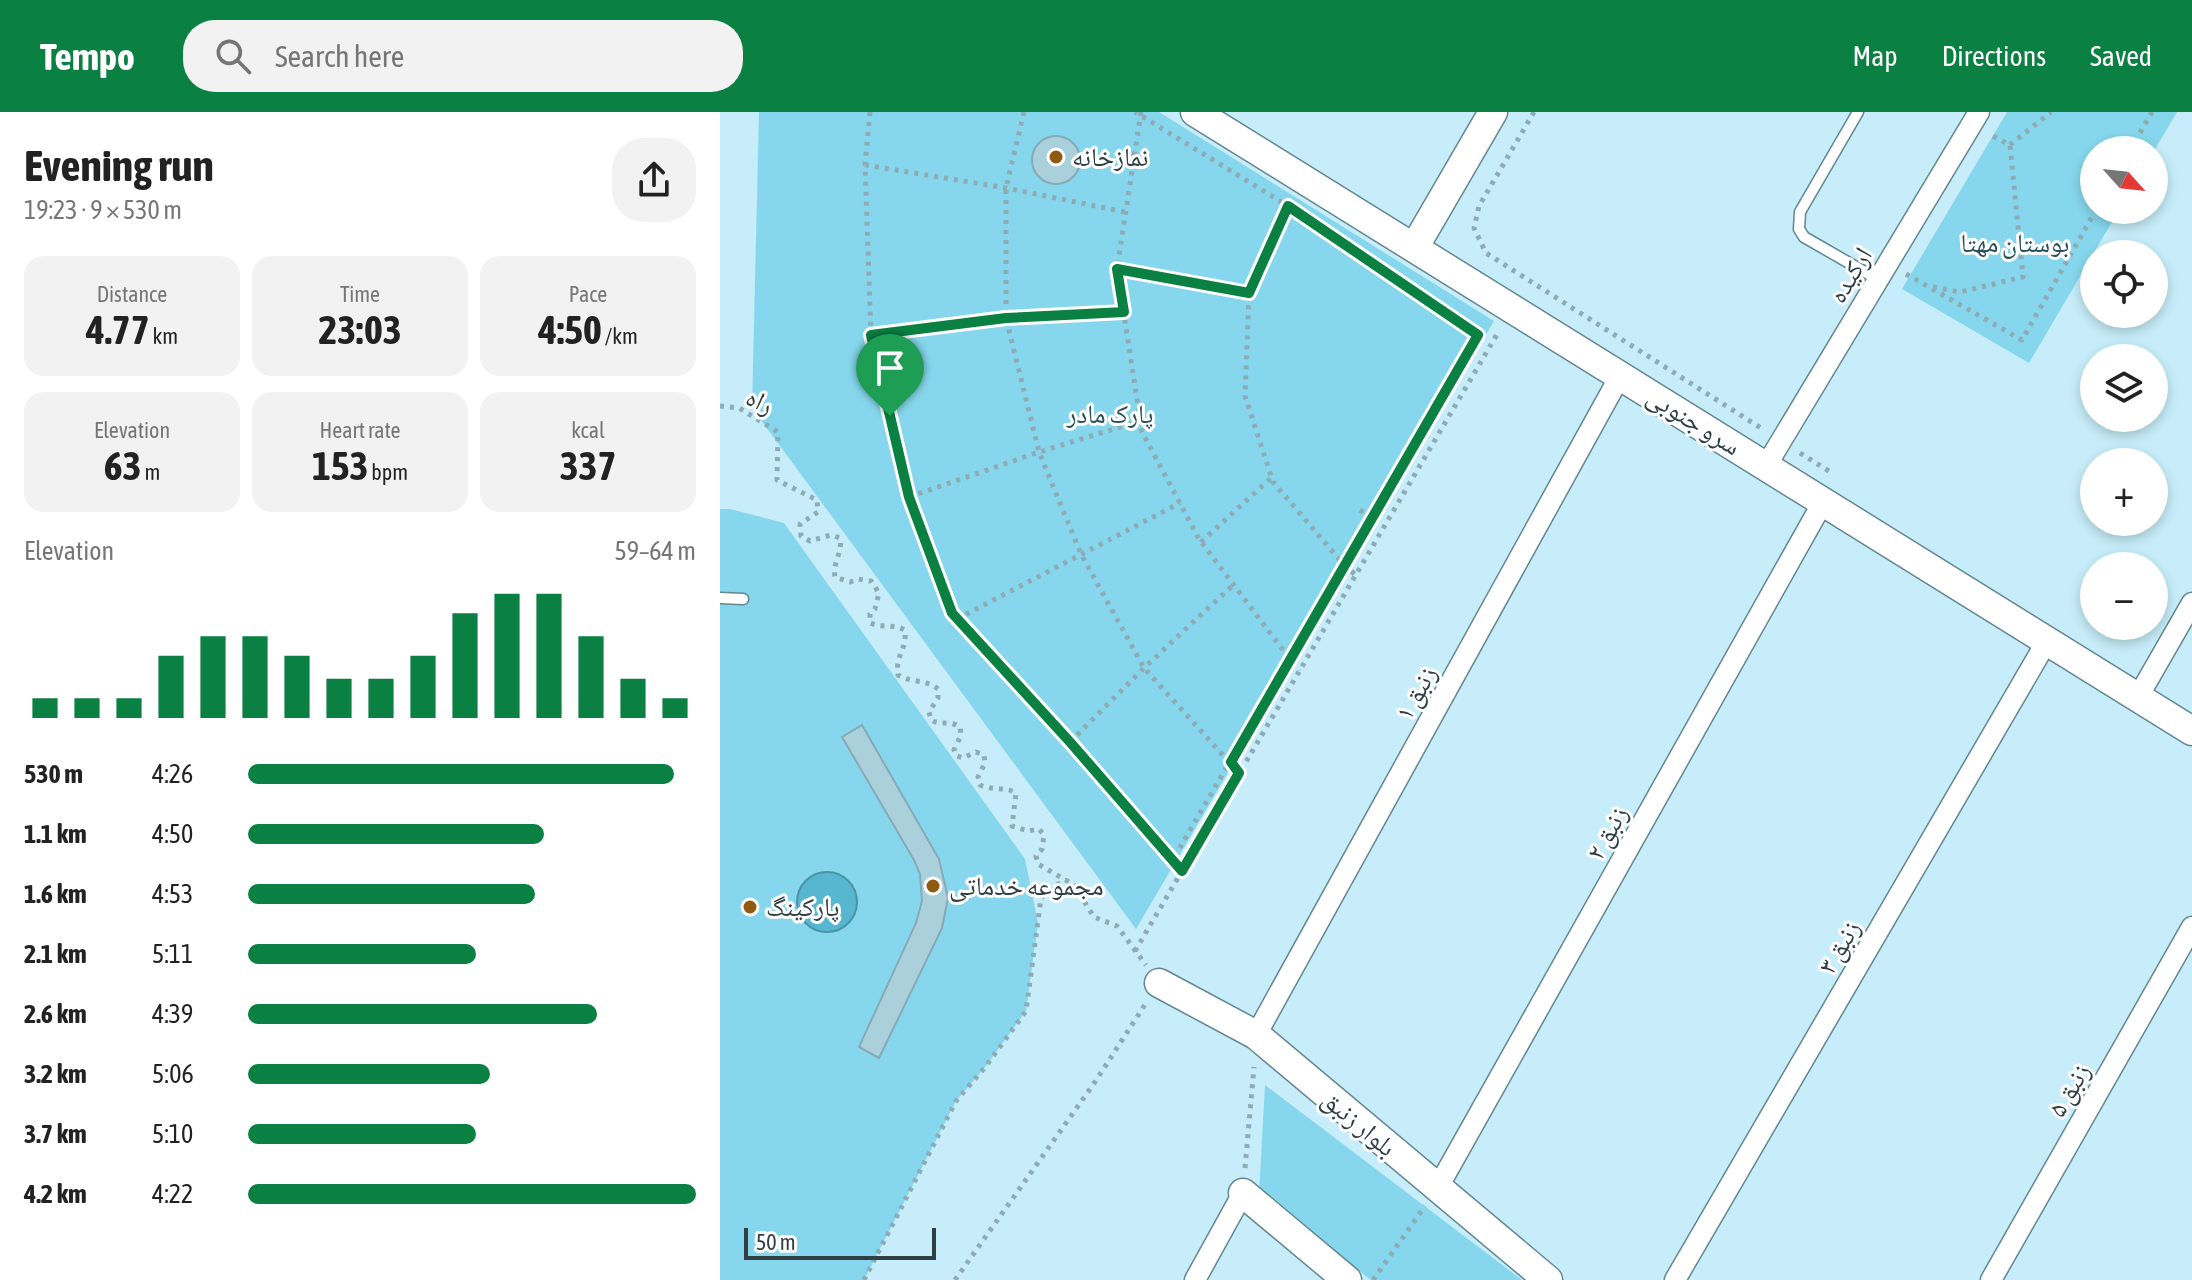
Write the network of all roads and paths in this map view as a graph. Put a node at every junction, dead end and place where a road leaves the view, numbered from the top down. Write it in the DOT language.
graph roads {
  1 [pos="870,112"];
  2 [pos="1024,112"];
  3 [pos="1195,112"];
  4 [pos="1493,112"];
  5 [pos="1858,112"];
  6 [pos="1979,112"];
  7 [pos="2051,112"];
  8 [pos="2152,112"];
  9 [pos="1139,113"];
  10 [pos="1993,136"];
  11 [pos="2138,136"];
  12 [pos="2010,145"];
  13 [pos="865,165"];
  14 [pos="1303,179"];
  15 [pos="1006,188"];
  16 [pos="1288,206"];
  17 [pos="1125,212"];
  18 [pos="2088,224"];
  19 [pos="1414,248"];
  20 [pos="1117,269"];
  21 [pos="1883,271"];
  22 [pos="1926,285"];
  23 [pos="1249,293"];
  24 [pos="1512,309"];
  25 [pos="1124,312"];
  26 [pos="1006,318"];
  27 [pos="871,335"];
  28 [pos="1620,376"];
  29 [pos="720,406"];
  30 [pos="1140,421"];
  31 [pos="1039,452"];
  32 [pos="1766,466"];
  33 [pos="1271,478"];
  34 [pos="909,497"];
  35 [pos="1823,502"];
  36 [pos="1180,503"];
  37 [pos="1360,510"];
  38 [pos="1373,518"];
  39 [pos="1201,542"];
  40 [pos="1081,554"];
  41 [pos="1345,566"];
  42 [pos="1356,575"];
  43 [pos="1233,585"];
  44 [pos="720,598"];
  45 [pos="743,599"];
  46 [pos="2192,603"];
  47 [pos="957,619"];
  48 [pos="2047,641"];
  49 [pos="1290,661"];
  50 [pos="1144,668"];
  51 [pos="1299,671"];
  52 [pos="2138,697"];
  53 [pos="2192,731"];
  54 [pos="1070,742"];
  55 [pos="1231,762"];
  56 [pos="1239,773"];
  57 [pos="1172,861"];
  58 [pos="1182,871"];
  59 [pos="1067,880"];
  60 [pos="2192,927"];
  61 [pos="1159,983"];
  62 [pos="1256,1035"];
  63 [pos="1437,1189"];
  64 [pos="1243,1193"];
  65 [pos="864,1280"];
  66 [pos="955,1280"];
  67 [pos="1195,1280"];
  68 [pos="1347,1280"];
  69 [pos="1373,1280"];
  70 [pos="1548,1280"];
  71 [pos="1675,1280"];
  72 [pos="1991,1280"];
  1 -- 13 [label="path"];
  2 -- 15 [label="path"];
  3 -- 14 [label="street, سرو جنوبی"];
  4 -- 19 [label="street"];
  5 -- 21 [label="lane"];
  6 -- 21 [label="street, ارکیده"];
  7 -- 12 [label="path"];
  8 -- 11 [label="path"];
  9 -- 16 [label="path"];
  9 -- 17 [label="path"];
  10 -- 12 [label="path"];
  12 -- 22 [label="path"];
  13 -- 15 [label="path"];
  13 -- 27 [label="path"];
  14 -- 16 [label="path"];
  14 -- 19 [label="street, سرو جنوبی"];
  15 -- 17 [label="path"];
  15 -- 26 [label="path"];
  16 -- 23 [label="path"];
  16 -- 38 [label="path"];
  17 -- 20 [label="path"];
  18 -- 22 [label="path"];
  19 -- 24 [label="street, سرو جنوبی"];
  20 -- 23 [label="path"];
  20 -- 25 [label="path"];
  21 -- 22 [label="path"];
  21 -- 32 [label="street, ارکیده"];
  23 -- 33 [label="path"];
  24 -- 28 [label="street, سرو جنوبی"];
  24 -- 42 [label="path"];
  25 -- 26 [label="path"];
  25 -- 30 [label="path"];
  26 -- 27 [label="path"];
  26 -- 31 [label="path"];
  27 -- 34 [label="path"];
  28 -- 32 [label="street, سرو جنوبی"];
  28 -- 62 [label="street, زنبق ۱"];
  29 -- 59 [label="path, راه"];
  30 -- 31 [label="path"];
  30 -- 36 [label="path"];
  31 -- 34 [label="path"];
  31 -- 40 [label="path"];
  32 -- 35 [label="street, سرو جنوبی"];
  33 -- 39 [label="path"];
  33 -- 41 [label="path"];
  34 -- 47 [label="path"];
  35 -- 48 [label="street, سرو جنوبی"];
  35 -- 63 [label="street, زنبق ۲"];
  36 -- 39 [label="path"];
  36 -- 40 [label="path"];
  37 -- 38 [label="path"];
  38 -- 41 [label="path"];
  39 -- 43 [label="path"];
  40 -- 47 [label="path"];
  40 -- 50 [label="path"];
  41 -- 42 [label="path"];
  41 -- 49 [label="path"];
  42 -- 51 [label="path"];
  43 -- 49 [label="path"];
  43 -- 50 [label="path"];
  44 -- 45 [label="lane"];
  46 -- 52 [label="street"];
  47 -- 54 [label="path"];
  48 -- 52 [label="street, سرو جنوبی"];
  48 -- 71 [label="street, زنبق ۳"];
  49 -- 51 [label="path"];
  49 -- 55 [label="path"];
  50 -- 54 [label="path"];
  50 -- 55 [label="path"];
  51 -- 56 [label="path"];
  52 -- 53 [label="street, سرو جنوبی"];
  54 -- 57 [label="path"];
  55 -- 56 [label="path"];
  55 -- 57 [label="path"];
  56 -- 58 [label="path"];
  57 -- 58 [label="path"];
  58 -- 59 [label="path, راه"];
  59 -- 65 [label="path"];
  60 -- 72 [label="street, زنبق ۵"];
  61 -- 62 [label="street, بلوار زنبق"];
  61 -- 66 [label="path"];
  62 -- 63 [label="street, بلوار زنبق"];
  62 -- 64 [label="path"];
  63 -- 69 [label="path"];
  63 -- 70 [label="street, بلوار زنبق"];
  64 -- 67 [label="street"];
  64 -- 68 [label="street"];
}
